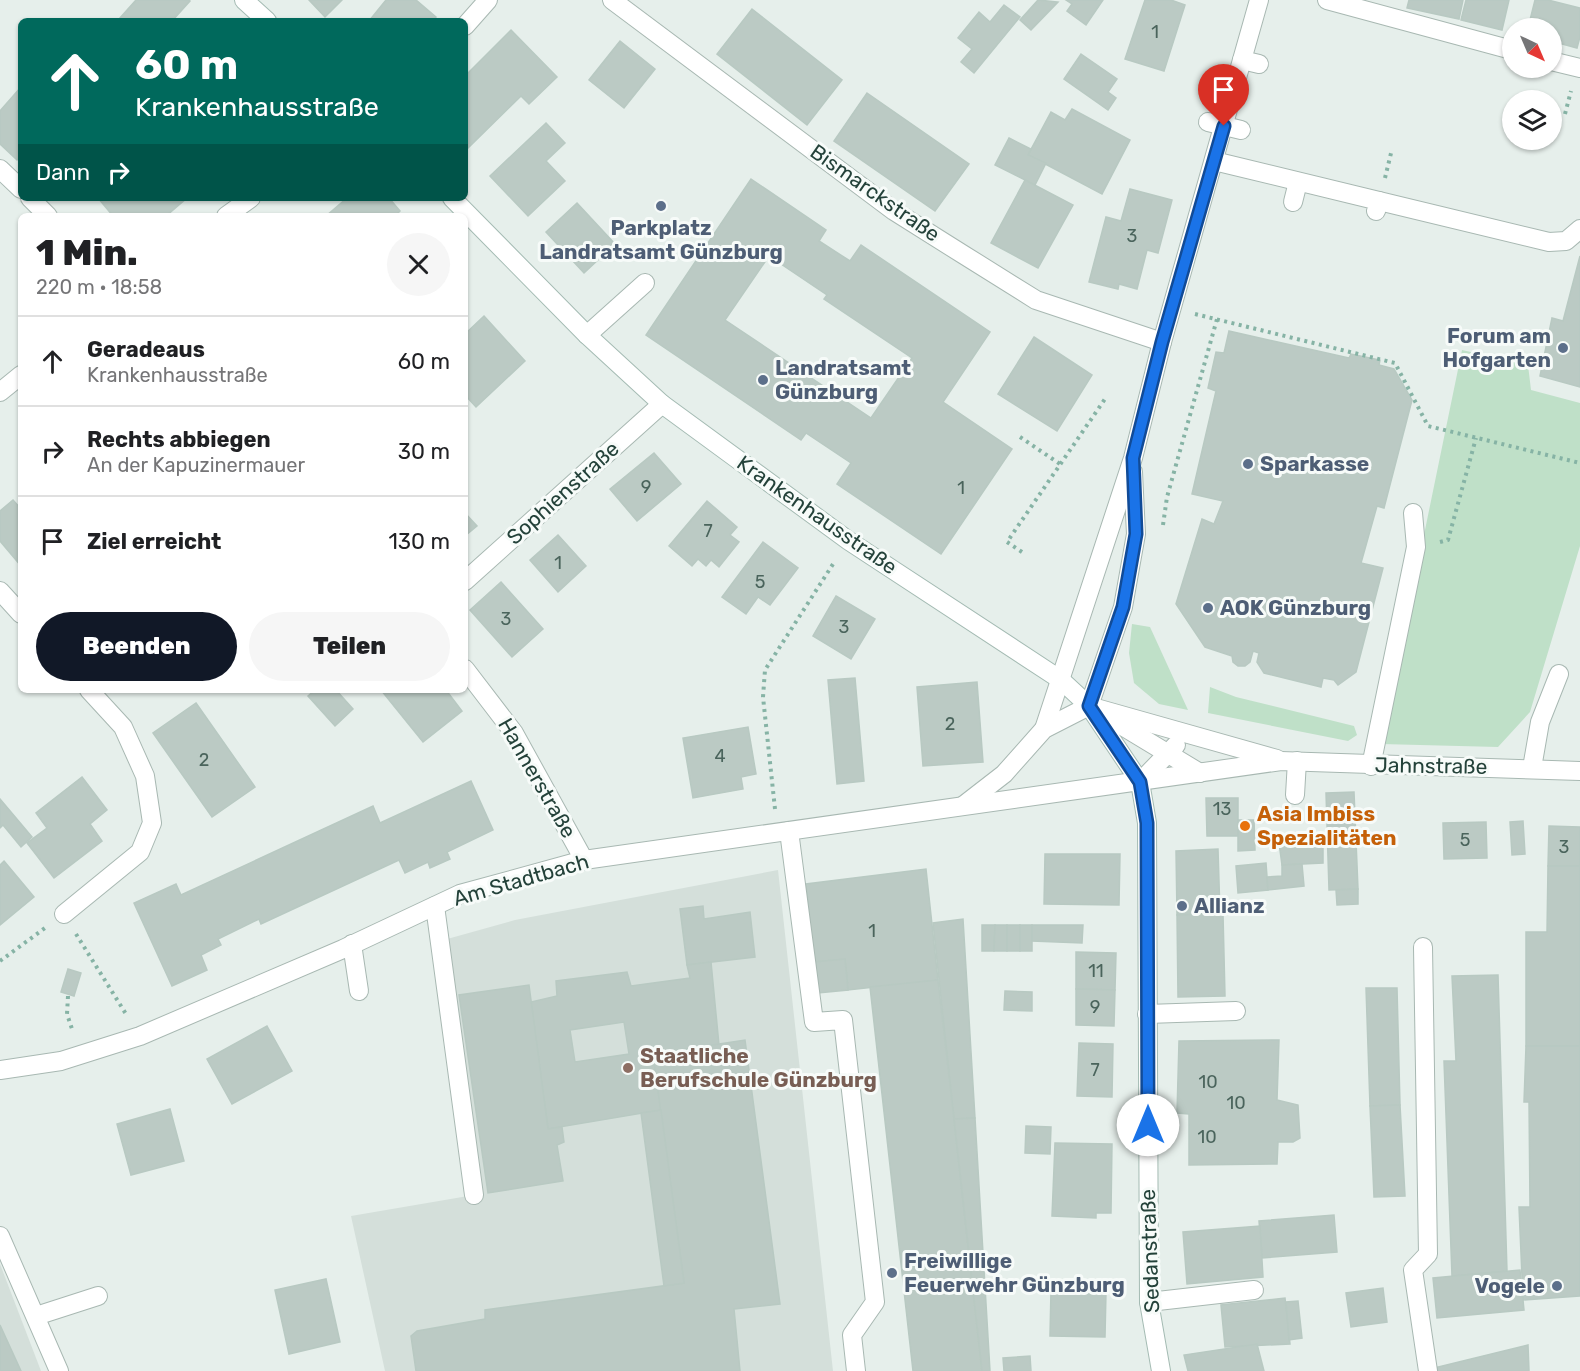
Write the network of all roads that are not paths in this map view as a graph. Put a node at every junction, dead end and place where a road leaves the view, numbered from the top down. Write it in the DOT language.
graph roads {
  1 [pos="244,0"];
  2 [pos="488,0"];
  3 [pos="612,0"];
  4 [pos="1259,0"];
  5 [pos="1327,0"];
  6 [pos="264,18"];
  7 [pos="468,23"];
  8 [pos="1502,47"];
  9 [pos="1562,63"];
  10 [pos="1580,68"];
  11 [pos="1214,160"];
  12 [pos="0,169"];
  13 [pos="1298,182"];
  14 [pos="18,186"];
  15 [pos="33,201"];
  16 [pos="247,201"];
  17 [pos="455,201"];
  18 [pos="1293,202"];
  19 [pos="45,213"];
  20 [pos="230,213"];
  21 [pos="467,213"];
  22 [pos="468,214"];
  23 [pos="1580,228"];
  24 [pos="645,284"];
  25 [pos="587,335"];
  26 [pos="1162,342"];
  27 [pos="18,377"];
  28 [pos="0,392"];
  29 [pos="662,404"];
  30 [pos="1133,458"];
  31 [pos="1413,513"];
  32 [pos="468,578"];
  33 [pos="0,591"];
  34 [pos="18,611"];
  35 [pos="468,673"];
  36 [pos="1559,674"];
  37 [pos="1060,680"];
  38 [pos="92,693"];
  39 [pos="1089,706"];
  40 [pos="1044,729"];
  41 [pos="1185,735"];
  42 [pos="1168,753"];
  43 [pos="1289,761"];
  44 [pos="1371,766"];
  45 [pos="1532,768"];
  46 [pos="1580,771"];
  47 [pos="1200,773"];
  48 [pos="1140,782"];
  49 [pos="1295,795"];
  50 [pos="963,806"];
  51 [pos="784,831"];
  52 [pos="1146,842"];
  53 [pos="584,860"];
  54 [pos="435,906"];
  55 [pos="64,914"];
  56 [pos="352,944"];
  57 [pos="1423,947"];
  58 [pos="359,991"];
  59 [pos="1236,1011"];
  60 [pos="1147,1014"];
  61 [pos="0,1070"];
  62 [pos="474,1195"];
  63 [pos="0,1236"];
  64 [pos="1254,1290"];
  65 [pos="98,1296"];
  66 [pos="1149,1302"];
  67 [pos="36,1316"];
  68 [pos="59,1371"];
  69 [pos="856,1371"];
  70 [pos="1161,1371"];
  71 [pos="1428,1371"];
  1 -- 6 [label="street"];
  2 -- 7 [label="street"];
  3 -- 26 [label="street, Bismarckstraße"];
  4 -- 11 [label="street"];
  5 -- 8 [label="street"];
  9 -- 10 [label="street"];
  11 -- 13 [label="street"];
  11 -- 26 [label="street"];
  12 -- 14 [label="street"];
  13 -- 18 [label="street"];
  13 -- 23 [label="street"];
  15 -- 19 [label="street"];
  16 -- 20 [label="street"];
  17 -- 21 [label="street, Krankenhausstraße"];
  22 -- 25 [label="street, Krankenhausstraße"];
  24 -- 25 [label="street"];
  25 -- 29 [label="street, Krankenhausstraße"];
  26 -- 30 [label="street"];
  27 -- 28 [label="street"];
  29 -- 32 [label="street, Sophienstraße"];
  29 -- 37 [label="street, Krankenhausstraße"];
  30 -- 37 [label="street, Am Stadtbach"];
  30 -- 39 [label="street"];
  31 -- 44 [label="street"];
  33 -- 34 [label="street"];
  35 -- 53 [label="street, Hannerstraße"];
  36 -- 45 [label="street"];
  37 -- 39 [label="street, Krankenhausstraße"];
  37 -- 40 [label="street, Am Stadtbach"];
  38 -- 55 [label="street"];
  39 -- 40 [label="street, Am Stadtbach"];
  39 -- 41 [label="street, Jahnstraße"];
  39 -- 42 [label="street"];
  39 -- 48 [label="street, Krankenhausstraße"];
  40 -- 50 [label="street, Am Stadtbach"];
  41 -- 42 [label="street"];
  41 -- 43 [label="street, Jahnstraße"];
  42 -- 47 [label="street"];
  42 -- 48 [label="street"];
  43 -- 44 [label="street, Jahnstraße"];
  43 -- 47 [label="street, Jahnstraße"];
  43 -- 49 [label="street"];
  44 -- 45 [label="street, Jahnstraße"];
  45 -- 46 [label="street, Jahnstraße"];
  47 -- 48 [label="street, Jahnstraße"];
  48 -- 50 [label="street, Am Stadtbach"];
  48 -- 52 [label="street, Krankenhausstraße"];
  50 -- 51 [label="street, Am Stadtbach"];
  51 -- 53 [label="street, Am Stadtbach"];
  51 -- 69 [label="street"];
  52 -- 60 [label="street, Sedanstraße"];
  53 -- 54 [label="street, Am Stadtbach"];
  54 -- 56 [label="street, Am Stadtbach"];
  54 -- 62 [label="street"];
  56 -- 58 [label="street"];
  56 -- 61 [label="street, Am Stadtbach"];
  57 -- 71 [label="street"];
  59 -- 60 [label="street"];
  60 -- 66 [label="street, Sedanstraße"];
  63 -- 67 [label="street"];
  64 -- 66 [label="street"];
  65 -- 67 [label="street"];
  66 -- 70 [label="street, Sedanstraße"];
  67 -- 68 [label="street"];
}
